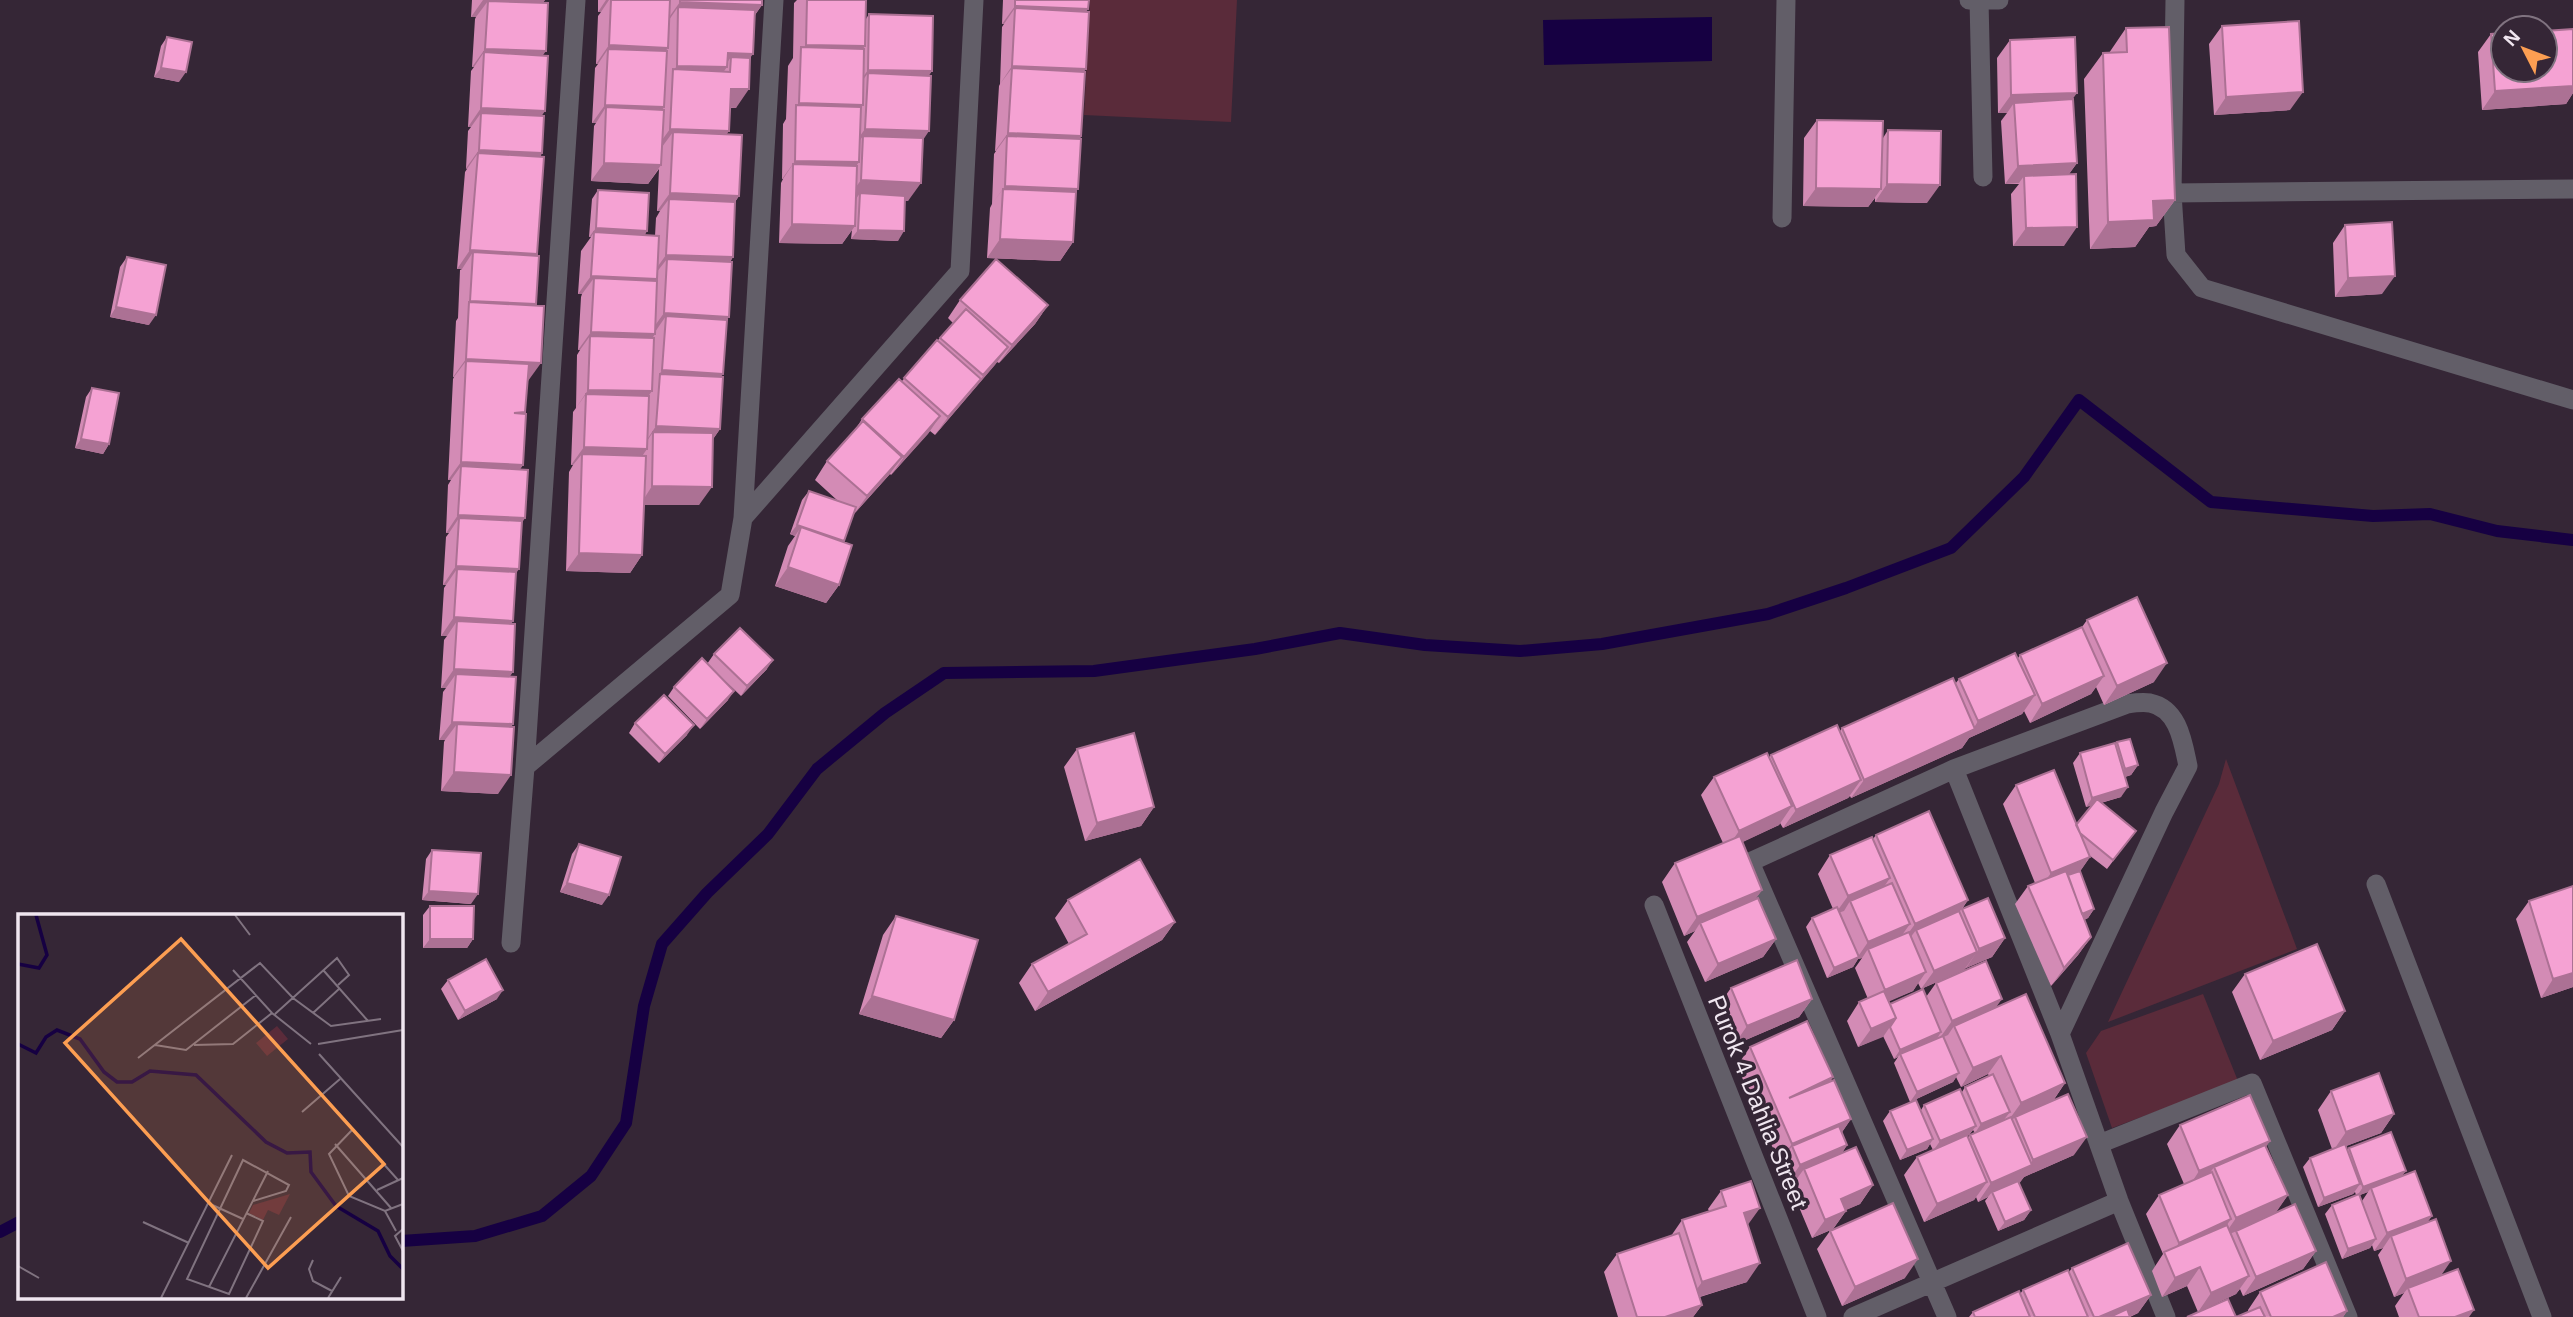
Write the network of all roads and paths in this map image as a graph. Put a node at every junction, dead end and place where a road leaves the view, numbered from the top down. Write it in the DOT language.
graph roads {
  1 [pos="576,0"];
  2 [pos="774,0"];
  3 [pos="974,0"];
  4 [pos="1786,0"];
  5 [pos="1969,0"];
  6 [pos="1979,0"];
  7 [pos="1998,0"];
  8 [pos="2175,0"];
  9 [pos="1983,177"];
  10 [pos="2573,188"];
  11 [pos="2172,193"];
  12 [pos="1782,218"];
  13 [pos="2573,400"];
  14 [pos="743,518"];
  15 [pos="526,768"];
  16 [pos="1954,769"];
  17 [pos="2375,884"];
  18 [pos="1654,905"];
  19 [pos="511,943"];
  20 [pos="2060,1034"];
  21 [pos="2099,1144"];
  22 [pos="2119,1201"];
  23 [pos="1933,1283"];
  24 [pos="1817,1317"];
  25 [pos="1853,1317"];
  26 [pos="1947,1317"];
  27 [pos="2166,1317"];
  28 [pos="2348,1317"];
  29 [pos="2542,1317"];
  1 -- 15 [label="street"];
  2 -- 14 [label="street"];
  3 -- 14 [label="street"];
  4 -- 12 [label="street"];
  5 -- 6 [label="street"];
  6 -- 7 [label="street"];
  6 -- 9 [label="street"];
  8 -- 11 [label="street"];
  10 -- 11 [label="street"];
  11 -- 13 [label="street"];
  14 -- 15 [label="street"];
  15 -- 19 [label="street"];
  16 -- 20 [label="street"];
  16 -- 20 [label="street"];
  16 -- 23 [label="street"];
  17 -- 29 [label="street"];
  18 -- 24 [label="street, Purok 4 Dahlia Street"];
  20 -- 21 [label="street"];
  21 -- 22 [label="street"];
  21 -- 28 [label="street"];
  22 -- 23 [label="street"];
  22 -- 27 [label="street"];
  23 -- 25 [label="street"];
  23 -- 26 [label="street"];
}
